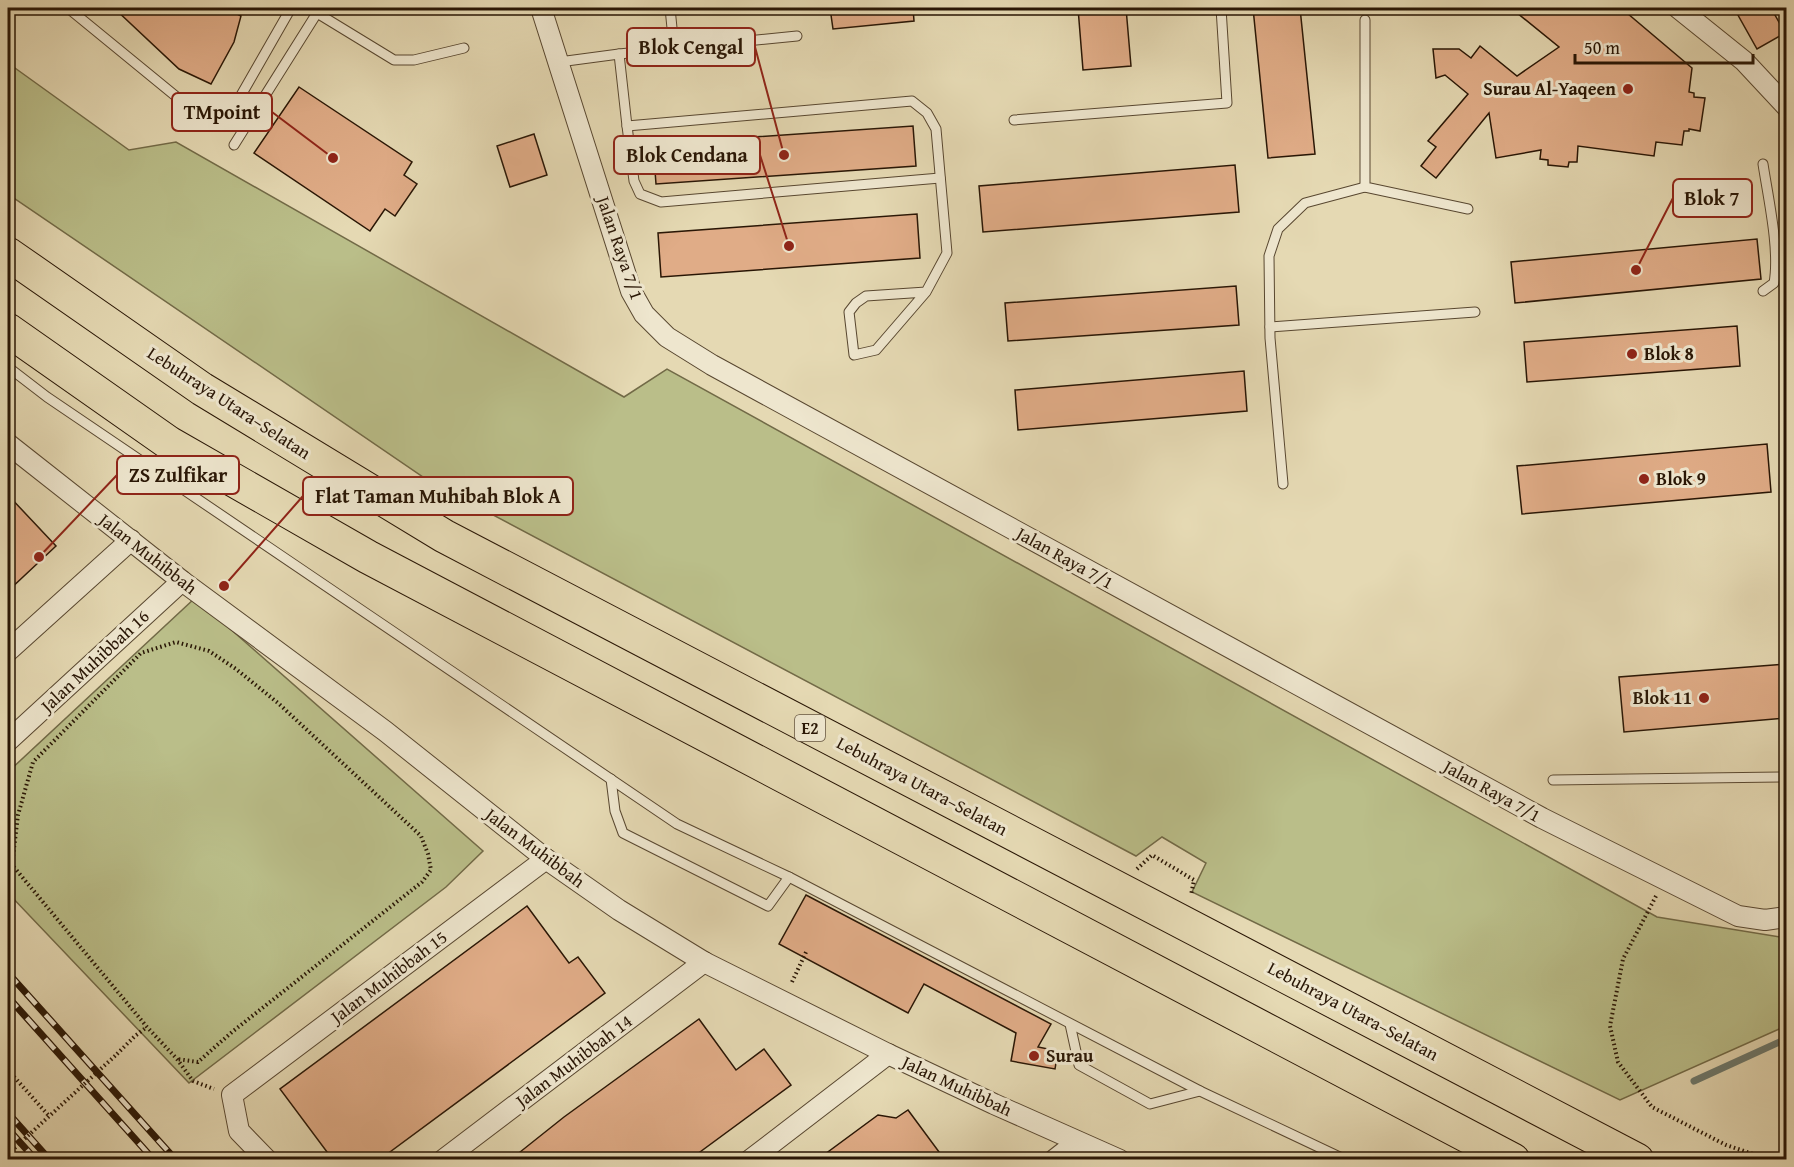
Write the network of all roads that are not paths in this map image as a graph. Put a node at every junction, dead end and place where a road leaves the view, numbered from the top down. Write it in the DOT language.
graph roads {
  1 [pos="68,8"];
  2 [pos="291,8"];
  3 [pos="541,8"];
  4 [pos="670,8"];
  5 [pos="1221,8"];
  6 [pos="1678,8"];
  7 [pos="1365,20"];
  8 [pos="797,36"];
  9 [pos="464,48"];
  10 [pos="674,48"];
  11 [pos="619,54"];
  12 [pos="559,62"];
  13 [pos="1786,106"];
  14 [pos="1014,120"];
  15 [pos="627,126"];
  16 [pos="234,145"];
  17 [pos="1762,164"];
  18 [pos="940,178"];
  19 [pos="1365,188"];
  20 [pos="1468,209"];
  21 [pos="8,254"];
  22 [pos="1763,291"];
  23 [pos="926,292"];
  24 [pos="1475,312"];
  25 [pos="1270,327"];
  26 [pos="8,330"];
  27 [pos="8,367"];
  28 [pos="8,444"];
  29 [pos="1283,484"];
  30 [pos="131,540"];
  31 [pos="182,581"];
  32 [pos="8,651"];
  33 [pos="8,741"];
  34 [pos="1786,777"];
  35 [pos="611,779"];
  36 [pos="1553,780"];
  37 [pos="546,858"];
  38 [pos="789,877"];
  39 [pos="1786,917"];
  40 [pos="704,962"];
  41 [pos="1070,1024"];
  42 [pos="888,1054"];
  43 [pos="1200,1091"];
  44 [pos="1077,1142"];
  45 [pos="267,1160"];
  46 [pos="443,1160"];
  47 [pos="750,1160"];
  48 [pos="1054,1160"];
  49 [pos="1120,1160"];
  50 [pos="1346,1160"];
  51 [pos="1513,1160"];
  52 [pos="1637,1160"];
  1 -- 2 [label="lane"];
  3 -- 12 [label="street, Jalan Raya 7/1"];
  4 -- 10 [label="lane"];
  5 -- 14 [label="lane"];
  6 -- 13 [label="street"];
  7 -- 19 [label="lane"];
  8 -- 10 [label="lane"];
  9 -- 16 [label="lane"];
  10 -- 11 [label="lane"];
  11 -- 12 [label="lane"];
  11 -- 15 [label="lane"];
  12 -- 39 [label="street, Jalan Raya 7/1"];
  15 -- 18 [label="lane"];
  15 -- 18 [label="lane"];
  17 -- 22 [label="lane"];
  18 -- 23 [label="lane"];
  19 -- 20 [label="lane"];
  19 -- 25 [label="lane"];
  21 -- 52 [label="highway, Lebuhraya Utara–Selatan / E2"];
  23 -- 23 [label="lane"];
  24 -- 25 [label="lane"];
  25 -- 29 [label="lane"];
  26 -- 51 [label="highway"];
  27 -- 35 [label="lane"];
  28 -- 30 [label="street, Jalan Muhibbah"];
  30 -- 31 [label="street, Jalan Muhibbah"];
  30 -- 32 [label="street"];
  31 -- 33 [label="street, Jalan Muhibbah 16"];
  31 -- 37 [label="street, Jalan Muhibbah"];
  34 -- 36 [label="lane"];
  35 -- 38 [label="lane"];
  35 -- 38 [label="lane"];
  37 -- 40 [label="street, Jalan Muhibbah"];
  37 -- 45 [label="street, Jalan Muhibbah 15"];
  38 -- 41 [label="lane"];
  40 -- 42 [label="street, Jalan Muhibbah"];
  40 -- 46 [label="street, Jalan Muhibbah 14"];
  41 -- 43 [label="lane"];
  41 -- 43 [label="lane"];
  42 -- 44 [label="street, Jalan Muhibbah"];
  42 -- 47 [label="street"];
  43 -- 50 [label="lane"];
  44 -- 48 [label="street"];
  44 -- 49 [label="street, Jalan Muhibbah"];
}
